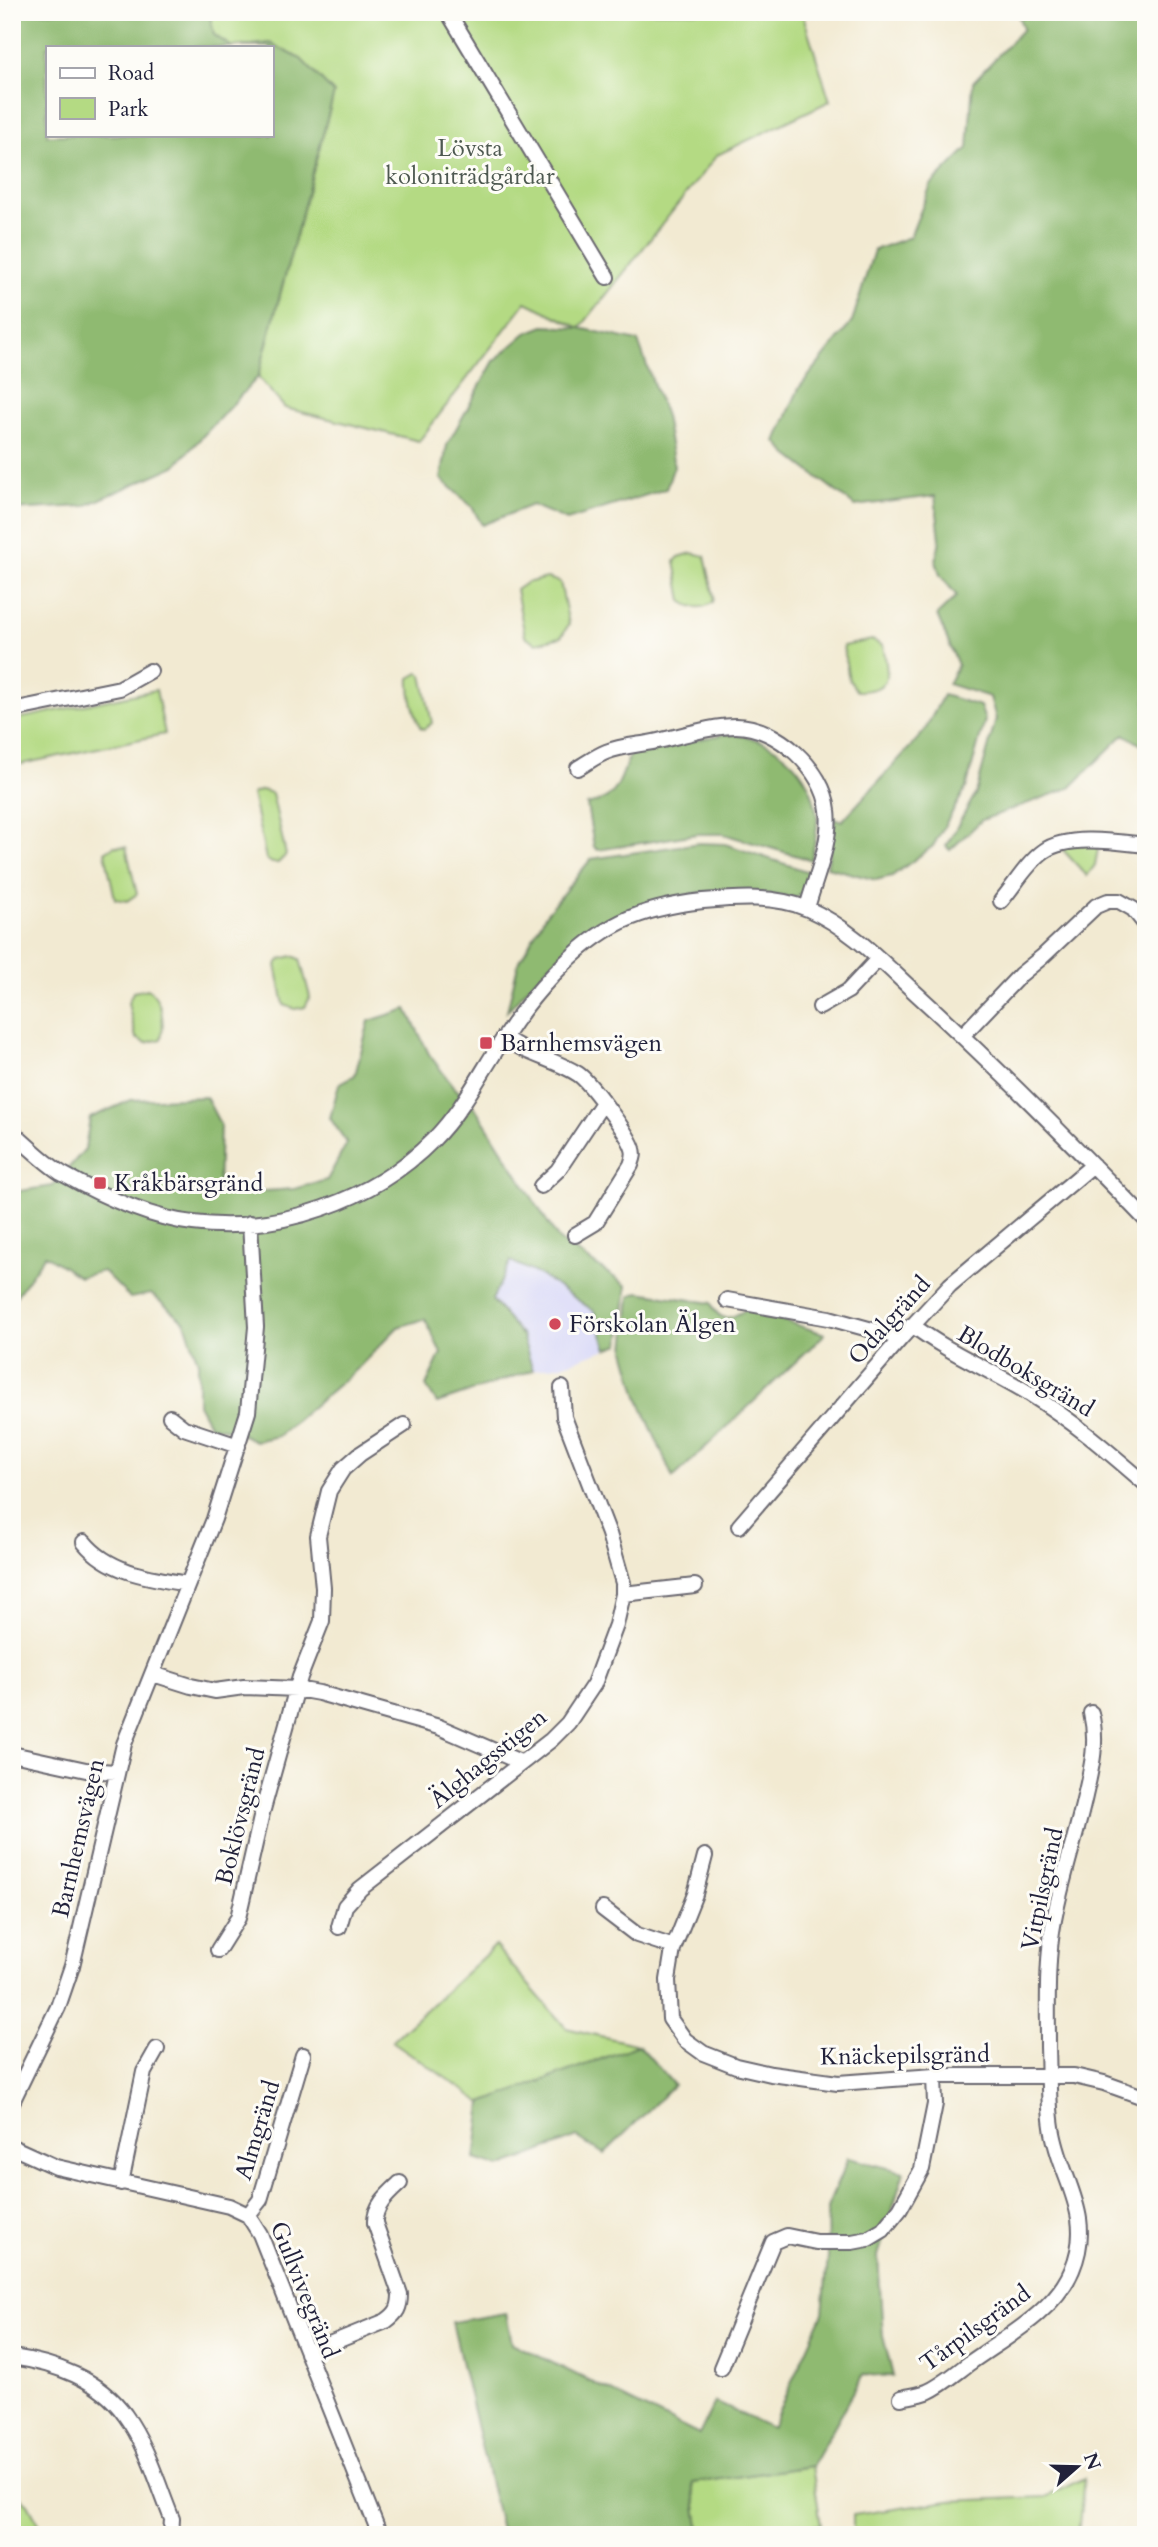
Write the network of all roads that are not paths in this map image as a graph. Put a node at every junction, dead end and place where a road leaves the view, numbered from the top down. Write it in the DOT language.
graph roads {
  1 [pos="448,12"];
  2 [pos="607,277"];
  3 [pos="150,671"];
  4 [pos="12,710"];
  5 [pos="578,768"];
  6 [pos="1146,845"];
  7 [pos="1001,901"];
  8 [pos="807,908"];
  9 [pos="1145,924"];
  10 [pos="878,959"];
  11 [pos="820,1007"];
  12 [pos="962,1036"];
  13 [pos="504,1037"];
  14 [pos="602,1104"];
  15 [pos="12,1132"];
  16 [pos="1093,1165"];
  17 [pos="541,1186"];
  18 [pos="1146,1220"];
  19 [pos="250,1223"];
  20 [pos="575,1235"];
  21 [pos="727,1300"];
  22 [pos="912,1325"];
  23 [pos="901,1338"];
  24 [pos="562,1388"];
  25 [pos="170,1417"];
  26 [pos="404,1425"];
  27 [pos="238,1447"];
  28 [pos="1146,1484"];
  29 [pos="739,1526"];
  30 [pos="84,1542"];
  31 [pos="188,1584"];
  32 [pos="695,1586"];
  33 [pos="623,1594"];
  34 [pos="153,1674"];
  35 [pos="297,1689"];
  36 [pos="1091,1713"];
  37 [pos="12,1754"];
  38 [pos="520,1762"];
  39 [pos="116,1772"];
  40 [pos="705,1856"];
  41 [pos="603,1909"];
  42 [pos="339,1927"];
  43 [pos="674,1947"];
  44 [pos="218,1950"];
  45 [pos="157,2049"];
  46 [pos="303,2055"];
  47 [pos="934,2076"];
  48 [pos="1050,2077"];
  49 [pos="1146,2098"];
  50 [pos="12,2102"];
  51 [pos="12,2147"];
  52 [pos="121,2183"];
  53 [pos="400,2183"];
  54 [pos="248,2215"];
  55 [pos="307,2353"];
  56 [pos="12,2357"];
  57 [pos="721,2368"];
  58 [pos="901,2398"];
  59 [pos="172,2535"];
  60 [pos="380,2535"];
  1 -- 2 [label="street"];
  3 -- 4 [label="street"];
  5 -- 8 [label="street"];
  6 -- 7 [label="street"];
  8 -- 10 [label="street"];
  8 -- 13 [label="street"];
  9 -- 12 [label="street"];
  10 -- 11 [label="street"];
  10 -- 12 [label="street"];
  12 -- 16 [label="street"];
  13 -- 14 [label="street"];
  13 -- 19 [label="street"];
  14 -- 17 [label="street"];
  14 -- 20 [label="street"];
  15 -- 19 [label="street"];
  16 -- 18 [label="street"];
  16 -- 22 [label="street, Odalgränd"];
  19 -- 27 [label="street, Barnhemsvägen"];
  21 -- 23 [label="street"];
  22 -- 23 [label="street, Odalgränd"];
  22 -- 28 [label="street, Blodboksgränd"];
  23 -- 29 [label="street, Odalgränd"];
  24 -- 33 [label="street, Älghagsstigen"];
  25 -- 27 [label="street"];
  26 -- 35 [label="street, Boklövsgränd"];
  27 -- 31 [label="street, Barnhemsvägen"];
  30 -- 31 [label="street"];
  31 -- 34 [label="street, Barnhemsvägen"];
  32 -- 33 [label="street"];
  33 -- 38 [label="street, Älghagsstigen"];
  34 -- 35 [label="street"];
  34 -- 39 [label="street, Barnhemsvägen"];
  35 -- 38 [label="street"];
  35 -- 44 [label="street, Boklövsgränd"];
  36 -- 48 [label="street, Vitpilsgränd"];
  37 -- 39 [label="street"];
  38 -- 42 [label="street, Älghagsstigen"];
  39 -- 50 [label="street, Barnhemsvägen"];
  40 -- 43 [label="street, Knäckepilsgränd"];
  41 -- 43 [label="street"];
  43 -- 47 [label="street, Knäckepilsgränd"];
  45 -- 52 [label="street"];
  46 -- 54 [label="street, Almgränd"];
  47 -- 48 [label="street, Knäckepilsgränd"];
  47 -- 57 [label="street"];
  48 -- 49 [label="street, Knäckepilsgränd"];
  48 -- 58 [label="street, Tårpilsgränd"];
  51 -- 52 [label="street, Gullvivegränd"];
  52 -- 54 [label="street, Gullvivegränd"];
  53 -- 55 [label="street"];
  54 -- 55 [label="street, Gullvivegränd"];
  55 -- 60 [label="street, Gullvivegränd"];
  56 -- 59 [label="street"];
}
